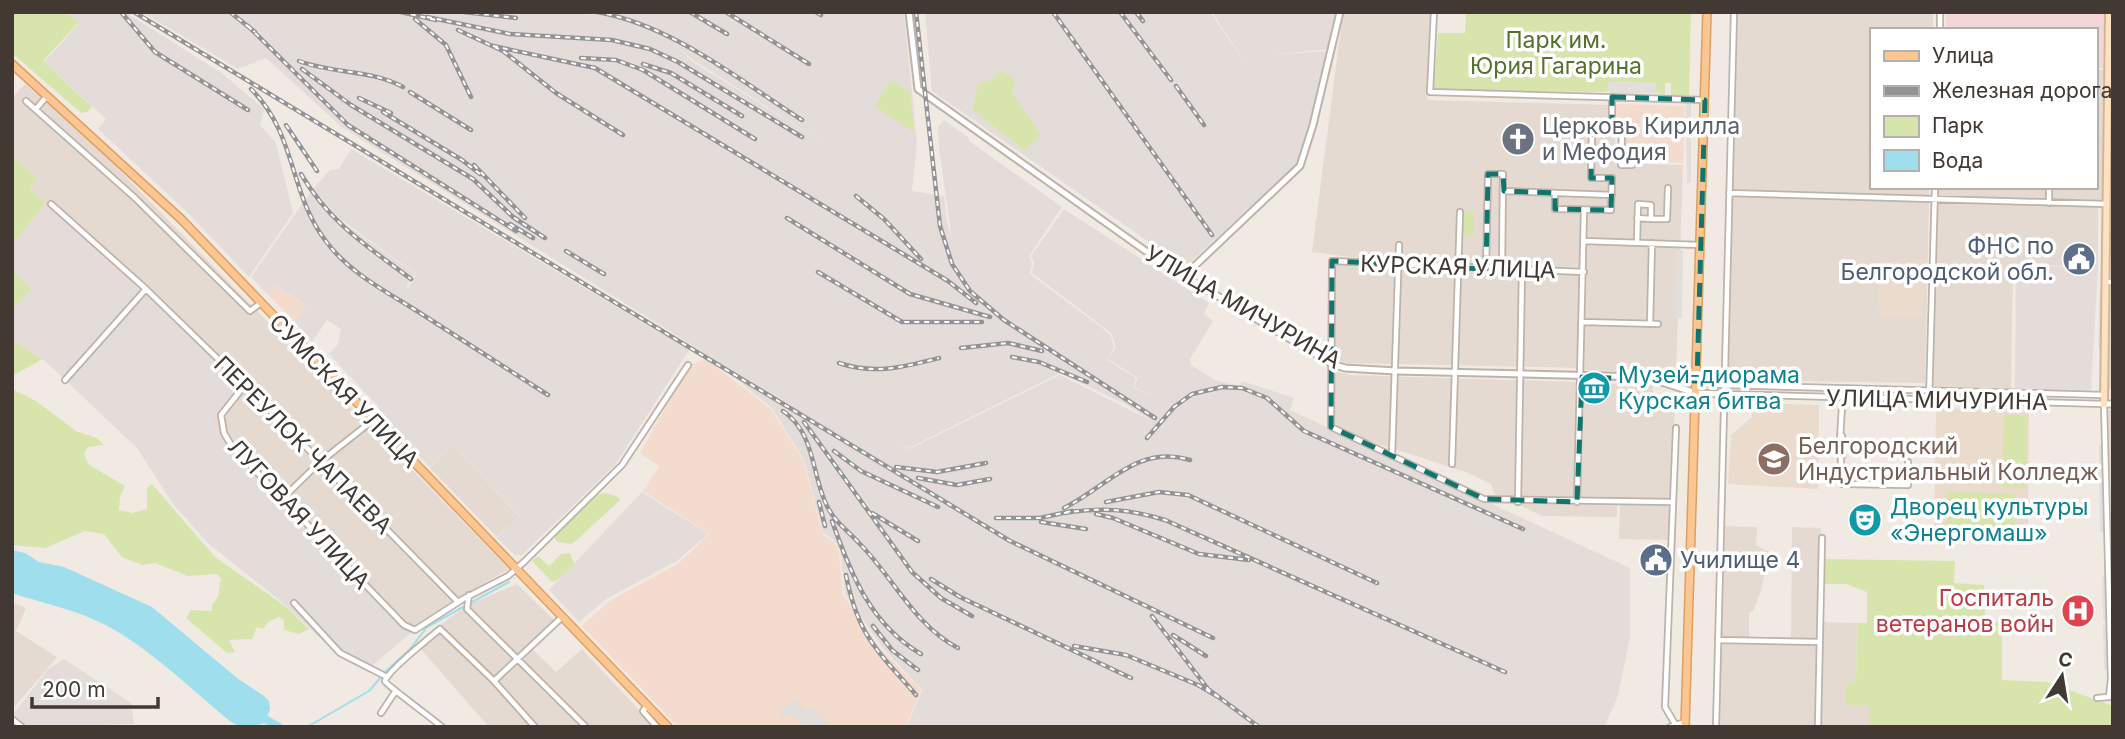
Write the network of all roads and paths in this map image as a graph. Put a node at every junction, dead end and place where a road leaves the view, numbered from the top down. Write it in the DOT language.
graph roads {
  1 [pos="909,12"];
  2 [pos="1340,12"];
  3 [pos="1434,12"];
  4 [pos="1707,12"];
  5 [pos="1734,12"];
  6 [pos="2109,12"];
  7 [pos="12,64"];
  8 [pos="48,95"];
  9 [pos="1612,97"];
  10 [pos="1704,100"];
  11 [pos="26,101"];
  12 [pos="36,109"];
  13 [pos="1612,125"];
  14 [pos="1632,165"];
  15 [pos="1668,188"];
  16 [pos="1935,189"];
  17 [pos="2049,189"];
  18 [pos="1504,191"];
  19 [pos="1555,193"];
  20 [pos="1729,193"];
  21 [pos="1612,195"];
  22 [pos="1934,199"];
  23 [pos="2049,203"];
  24 [pos="51,204"];
  25 [pos="2108,204"];
  26 [pos="1584,210"];
  27 [pos="1460,212"];
  28 [pos="1637,218"];
  29 [pos="1651,219"];
  30 [pos="1584,241"];
  31 [pos="1637,243"];
  32 [pos="1652,243"];
  33 [pos="1399,245"];
  34 [pos="1700,245"];
  35 [pos="1399,265"];
  36 [pos="1458,268"];
  37 [pos="1486,268"];
  38 [pos="1502,269"];
  39 [pos="1522,270"];
  40 [pos="1584,272"];
  41 [pos="1184,276"];
  42 [pos="2109,282"];
  43 [pos="146,289"];
  44 [pos="261,303"];
  45 [pos="1583,322"];
  46 [pos="1650,324"];
  47 [pos="1658,324"];
  48 [pos="1332,364"];
  49 [pos="688,365"];
  50 [pos="1396,371"];
  51 [pos="1456,372"];
  52 [pos="1520,375"];
  53 [pos="1582,377"];
  54 [pos="1646,377"];
  55 [pos="65,380"];
  56 [pos="1697,381"];
  57 [pos="1725,385"];
  58 [pos="244,386"];
  59 [pos="1843,389"];
  60 [pos="1930,391"];
  61 [pos="1696,393"];
  62 [pos="1725,394"];
  63 [pos="2104,396"];
  64 [pos="2113,396"];
  65 [pos="1843,398"];
  66 [pos="1929,401"];
  67 [pos="2104,404"];
  68 [pos="2113,404"];
  69 [pos="372,421"];
  70 [pos="1676,428"];
  71 [pos="1392,456"];
  72 [pos="320,462"];
  73 [pos="1909,462"];
  74 [pos="1452,464"];
  75 [pos="282,499"];
  76 [pos="1518,502"];
  77 [pos="1577,502"];
  78 [pos="1673,502"];
  79 [pos="1822,538"];
  80 [pos="2110,551"];
  81 [pos="515,570"];
  82 [pos="469,595"];
  83 [pos="458,602"];
  84 [pos="294,603"];
  85 [pos="438,617"];
  86 [pos="561,618"];
  87 [pos="439,629"];
  88 [pos="1718,640"];
  89 [pos="1821,642"];
  90 [pos="519,658"];
  91 [pos="385,676"];
  92 [pos="2112,679"];
  93 [pos="494,681"];
  94 [pos="395,691"];
  95 [pos="2097,698"];
  96 [pos="647,706"];
  97 [pos="381,713"];
  98 [pos="12,719"];
  99 [pos="1685,724"];
  100 [pos="1672,725"];
  101 [pos="22,727"];
  102 [pos="442,727"];
  103 [pos="535,727"];
  104 [pos="586,727"];
  105 [pos="657,727"];
  106 [pos="668,727"];
  107 [pos="1716,727"];
  108 [pos="1818,727"];
  1 -- 41 [label="street, УЛИЦА МИЧУРИНА"];
  2 -- 41 [label="street"];
  3 -- 9 [label="street"];
  4 -- 10 [label="main road"];
  5 -- 20 [label="street"];
  6 -- 25 [label="main road"];
  7 -- 8 [label="main road, СУМСКАЯ УЛИЦА"];
  8 -- 12 [label="street"];
  8 -- 44 [label="main road, СУМСКАЯ УЛИЦА"];
  9 -- 10 [label="street"];
  9 -- 13 [label="street"];
  10 -- 34 [label="main road"];
  11 -- 12 [label="street"];
  12 -- 44 [label="street"];
  13 -- 14 [label="street"];
  13 -- 21 [label="street"];
  15 -- 29 [label="street"];
  16 -- 22 [label="street"];
  17 -- 23 [label="street"];
  18 -- 19 [label="street"];
  18 -- 37 [label="street"];
  18 -- 38 [label="street"];
  19 -- 21 [label="street"];
  19 -- 26 [label="street"];
  20 -- 22 [label="street"];
  20 -- 57 [label="street"];
  21 -- 26 [label="street"];
  22 -- 23 [label="street"];
  22 -- 60 [label="street"];
  23 -- 25 [label="street"];
  24 -- 43 [label="street, ПЕРЕУЛОК ЧАПАЕВА"];
  25 -- 42 [label="main road"];
  26 -- 30 [label="street"];
  27 -- 36 [label="street"];
  28 -- 29 [label="street"];
  28 -- 29 [label="street"];
  28 -- 31 [label="street"];
  30 -- 31 [label="street"];
  30 -- 40 [label="street"];
  31 -- 32 [label="street"];
  32 -- 34 [label="street"];
  32 -- 46 [label="street"];
  33 -- 35 [label="street"];
  34 -- 56 [label="main road"];
  35 -- 36 [label="street, КУРСКАЯ УЛИЦА"];
  35 -- 48 [label="street, КУРСКАЯ УЛИЦА"];
  35 -- 50 [label="street"];
  36 -- 37 [label="street, КУРСКАЯ УЛИЦА"];
  36 -- 51 [label="street"];
  37 -- 38 [label="street, КУРСКАЯ УЛИЦА"];
  38 -- 39 [label="street, КУРСКАЯ УЛИЦА"];
  39 -- 40 [label="street, КУРСКАЯ УЛИЦА"];
  39 -- 52 [label="street"];
  40 -- 45 [label="street"];
  41 -- 48 [label="street, УЛИЦА МИЧУРИНА"];
  42 -- 63 [label="main road"];
  43 -- 55 [label="street"];
  43 -- 58 [label="street, ПЕРЕУЛОК ЧАПАЕВА"];
  44 -- 69 [label="main road, СУМСКАЯ УЛИЦА"];
  45 -- 46 [label="street"];
  45 -- 53 [label="street"];
  46 -- 47 [label="street"];
  48 -- 50 [label="street, УЛИЦА МИЧУРИНА"];
  48 -- 71 [label="street"];
  49 -- 81 [label="street"];
  50 -- 51 [label="street, УЛИЦА МИЧУРИНА"];
  50 -- 71 [label="street"];
  51 -- 52 [label="street, УЛИЦА МИЧУРИНА"];
  51 -- 74 [label="street"];
  52 -- 53 [label="street, УЛИЦА МИЧУРИНА"];
  52 -- 76 [label="street"];
  53 -- 54 [label="street, УЛИЦА МИЧУРИНА"];
  53 -- 77 [label="street"];
  54 -- 56 [label="street"];
  54 -- 61 [label="street, УЛИЦА МИЧУРИНА"];
  56 -- 57 [label="street"];
  56 -- 61 [label="main road"];
  57 -- 59 [label="street, УЛИЦА МИЧУРИНА"];
  57 -- 62 [label="street"];
  58 -- 72 [label="street, ПЕРЕУЛОК ЧАПАЕВА"];
  58 -- 75 [label="street, ЛУГОВАЯ УЛИЦА"];
  59 -- 60 [label="street, УЛИЦА МИЧУРИНА"];
  59 -- 65 [label="street"];
  60 -- 63 [label="street, УЛИЦА МИЧУРИНА"];
  60 -- 66 [label="street"];
  61 -- 62 [label="street, УЛИЦА МИЧУРИНА"];
  61 -- 99 [label="main road"];
  62 -- 65 [label="street, УЛИЦА МИЧУРИНА"];
  62 -- 88 [label="street"];
  63 -- 64 [label="street, УЛИЦА МИЧУРИНА"];
  63 -- 67 [label="main road"];
  65 -- 66 [label="street, УЛИЦА МИЧУРИНА"];
  65 -- 73 [label="street"];
  66 -- 67 [label="street, УЛИЦА МИЧУРИНА"];
  67 -- 68 [label="street, УЛИЦА МИЧУРИНА"];
  67 -- 80 [label="street"];
  69 -- 72 [label="street"];
  69 -- 81 [label="main road, СУМСКАЯ УЛИЦА"];
  70 -- 78 [label="street"];
  71 -- 76 [label="street"];
  72 -- 75 [label="street"];
  72 -- 83 [label="street, ПЕРЕУЛОК ЧАПАЕВА"];
  75 -- 85 [label="street, ЛУГОВАЯ УЛИЦА"];
  76 -- 77 [label="street"];
  77 -- 78 [label="street"];
  78 -- 100 [label="street"];
  79 -- 89 [label="street"];
  80 -- 92 [label="street"];
  81 -- 82 [label="street"];
  81 -- 86 [label="main road, СУМСКАЯ УЛИЦА"];
  82 -- 83 [label="street"];
  82 -- 90 [label="street"];
  83 -- 85 [label="street"];
  84 -- 91 [label="street"];
  85 -- 87 [label="street"];
  86 -- 90 [label="street"];
  86 -- 96 [label="main road, СУМСКАЯ УЛИЦА"];
  87 -- 91 [label="street"];
  87 -- 93 [label="street"];
  88 -- 89 [label="street"];
  88 -- 107 [label="street"];
  89 -- 108 [label="street"];
  90 -- 93 [label="street"];
  90 -- 104 [label="street"];
  91 -- 94 [label="street"];
  92 -- 95 [label="street"];
  93 -- 103 [label="street"];
  94 -- 97 [label="street"];
  94 -- 102 [label="street"];
  96 -- 105 [label="street"];
  96 -- 106 [label="main road, СУМСКАЯ УЛИЦА"];
  98 -- 101 [label="street"];
  99 -- 100 [label="street"];
}
